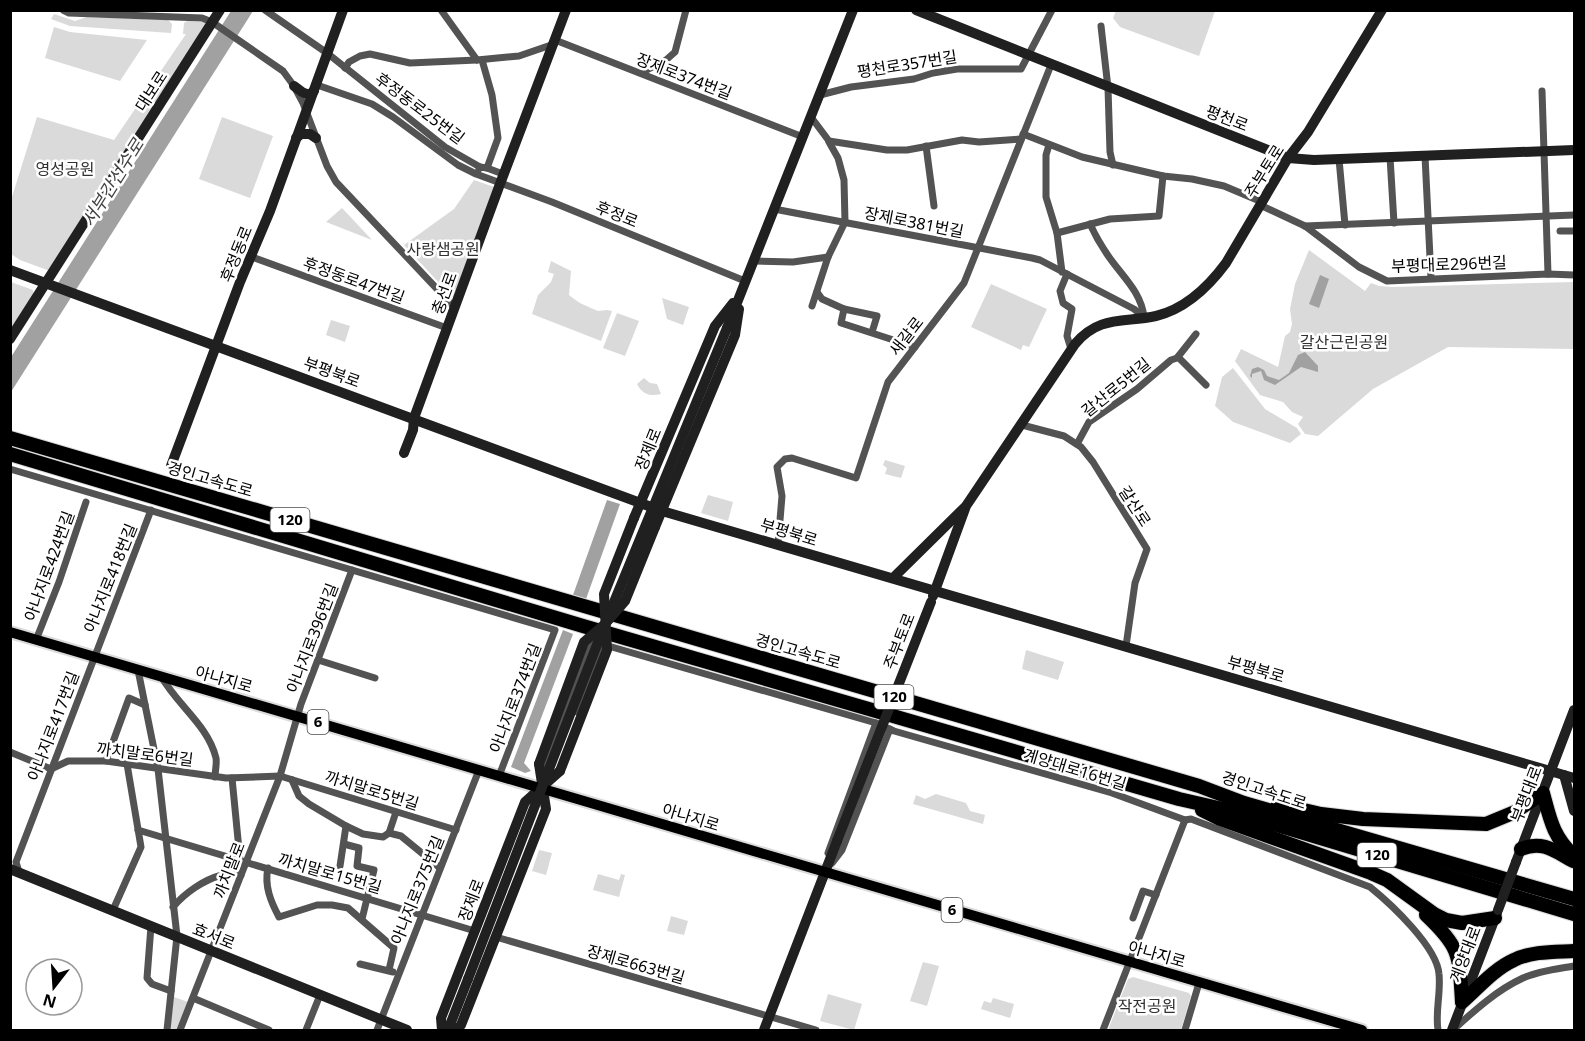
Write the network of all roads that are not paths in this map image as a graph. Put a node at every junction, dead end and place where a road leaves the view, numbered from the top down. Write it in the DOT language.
graph roads {
  1 [pos="63,10"];
  2 [pos="219,10"];
  3 [pos="265,10"];
  4 [pos="343,10"];
  5 [pos="441,10"];
  6 [pos="566,10"];
  7 [pos="686,10"];
  8 [pos="854,10"];
  9 [pos="916,10"];
  10 [pos="1052,10"];
  11 [pos="1382,10"];
  12 [pos="119,12"];
  13 [pos="212,22"];
  14 [pos="1101,26"];
  15 [pos="554,42"];
  16 [pos="327,53"];
  17 [pos="1029,56"];
  18 [pos="480,60"];
  19 [pos="1051,65"];
  20 [pos="345,68"];
  21 [pos="641,73"];
  22 [pos="294,86"];
  23 [pos="315,88"];
  24 [pos="1108,88"];
  25 [pos="1542,91"];
  26 [pos="820,95"];
  27 [pos="306,114"];
  28 [pos="811,117"];
  29 [pos="803,137"];
  30 [pos="1022,137"];
  31 [pos="296,138"];
  32 [pos="316,138"];
  33 [pos="829,141"];
  34 [pos="1048,145"];
  35 [pos="926,146"];
  36 [pos="1544,150"];
  37 [pos="1575,150"];
  38 [pos="1425,156"];
  39 [pos="1390,157"];
  40 [pos="1288,158"];
  41 [pos="1339,159"];
  42 [pos="1113,165"];
  43 [pos="484,168"];
  44 [pos="476,174"];
  45 [pos="1163,176"];
  46 [pos="502,179"];
  47 [pos="1261,203"];
  48 [pos="934,206"];
  49 [pos="774,209"];
  50 [pos="1575,215"];
  51 [pos="1545,216"];
  52 [pos="1428,221"];
  53 [pos="845,222"];
  54 [pos="1394,223"];
  55 [pos="1090,224"];
  56 [pos="1344,225"];
  57 [pos="1305,226"];
  58 [pos="1560,231"];
  59 [pos="1575,231"];
  60 [pos="1057,233"];
  61 [pos="977,247"];
  62 [pos="252,257"];
  63 [pos="828,257"];
  64 [pos="754,261"];
  65 [pos="10,270"];
  66 [pos="1064,273"];
  67 [pos="1548,274"];
  68 [pos="1575,275"];
  69 [pos="1431,278"];
  70 [pos="746,281"];
  71 [pos="47,284"];
  72 [pos="817,292"];
  73 [pos="741,294"];
  74 [pos="812,306"];
  75 [pos="454,308"];
  76 [pos="844,309"];
  77 [pos="1144,317"];
  78 [pos="447,328"];
  79 [pos="873,329"];
  80 [pos="1196,334"];
  81 [pos="10,339"];
  82 [pos="217,345"];
  83 [pos="915,347"];
  84 [pos="1071,349"];
  85 [pos="1178,357"];
  86 [pos="1206,385"];
  87 [pos="414,418"];
  88 [pos="1022,424"];
  89 [pos="10,438"];
  90 [pos="1077,444"];
  91 [pos="404,453"];
  92 [pos="10,454"];
  93 [pos="171,466"];
  94 [pos="10,469"];
  95 [pos="86,502"];
  96 [pos="642,504"];
  97 [pos="966,506"];
  98 [pos="151,510"];
  99 [pos="662,510"];
  100 [pos="778,544"];
  101 [pos="352,570"];
  102 [pos="893,578"];
  103 [pos="935,590"];
  104 [pos="605,624"];
  105 [pos="559,625"];
  106 [pos="10,632"];
  107 [pos="36,639"];
  108 [pos="603,645"];
  109 [pos="1126,646"];
  110 [pos="94,657"];
  111 [pos="318,660"];
  112 [pos="138,670"];
  113 [pos="161,676"];
  114 [pos="375,678"];
  115 [pos="145,705"];
  116 [pos="1575,710"];
  117 [pos="298,717"];
  118 [pos="876,723"];
  119 [pos="890,729"];
  120 [pos="871,736"];
  121 [pos="885,742"];
  122 [pos="10,752"];
  123 [pos="106,761"];
  124 [pos="127,764"];
  125 [pos="51,769"];
  126 [pos="158,769"];
  127 [pos="479,770"];
  128 [pos="1551,771"];
  129 [pos="280,776"];
  130 [pos="499,776"];
  131 [pos="1569,776"];
  132 [pos="215,777"];
  133 [pos="232,778"];
  134 [pos="292,780"];
  135 [pos="1199,786"];
  136 [pos="542,788"];
  137 [pos="1543,793"];
  138 [pos="1179,799"];
  139 [pos="1575,811"];
  140 [pos="396,812"];
  141 [pos="1185,820"];
  142 [pos="346,826"];
  143 [pos="138,830"];
  144 [pos="456,830"];
  145 [pos="389,833"];
  146 [pos="165,840"];
  147 [pos="344,844"];
  148 [pos="1519,856"];
  149 [pos="1575,856"];
  150 [pos="243,861"];
  151 [pos="357,862"];
  152 [pos="1575,862"];
  153 [pos="268,868"];
  154 [pos="440,868"];
  155 [pos="15,870"];
  156 [pos="825,872"];
  157 [pos="241,875"];
  158 [pos="1506,888"];
  159 [pos="1406,893"];
  160 [pos="1156,895"];
  161 [pos="369,898"];
  162 [pos="1575,899"];
  163 [pos="173,908"];
  164 [pos="113,910"];
  165 [pos="1496,914"];
  166 [pos="1575,914"];
  167 [pos="422,915"];
  168 [pos="1133,918"];
  169 [pos="362,919"];
  170 [pos="151,926"];
  171 [pos="475,930"];
  172 [pos="177,936"];
  173 [pos="496,937"];
  174 [pos="212,951"];
  175 [pos="1575,951"];
  176 [pos="1129,962"];
  177 [pos="360,964"];
  178 [pos="1575,966"];
  179 [pos="390,970"];
  180 [pos="398,974"];
  181 [pos="1199,982"];
  182 [pos="171,990"];
  183 [pos="320,995"];
  184 [pos="193,998"];
  185 [pos="1462,1002"];
  186 [pos="769,1017"];
  187 [pos="379,1025"];
  188 [pos="167,1030"];
  189 [pos="180,1030"];
  190 [pos="269,1030"];
  191 [pos="306,1030"];
  192 [pos="407,1030"];
  193 [pos="442,1030"];
  194 [pos="448,1030"];
  195 [pos="456,1030"];
  196 [pos="764,1030"];
  197 [pos="816,1030"];
  198 [pos="1102,1030"];
  199 [pos="1185,1030"];
  200 [pos="1362,1030"];
  201 [pos="1438,1030"];
  202 [pos="1452,1030"];
  1 -- 12 [label="street"];
  2 -- 13 [label="main road, 대보로"];
  3 -- 16 [label="street"];
  4 -- 16 [label="main road, 후정동로"];
  5 -- 18 [label="street"];
  6 -- 15 [label="main road, 충선로"];
  7 -- 21 [label="street"];
  8 -- 26 [label="main road, 장제로"];
  9 -- 17 [label="main road, 평천로"];
  10 -- 17 [label="street"];
  11 -- 40 [label="main road, 주부토로"];
  12 -- 13 [label="street"];
  13 -- 22 [label="street"];
  13 -- 71 [label="main road, 대보로"];
  14 -- 24 [label="street"];
  15 -- 18 [label="street"];
  15 -- 21 [label="street, 장제로374번길"];
  15 -- 46 [label="main road, 충선로"];
  16 -- 20 [label="street, 후정동로25번길"];
  16 -- 23 [label="main road, 후정동로"];
  17 -- 19 [label="main road, 평천로"];
  17 -- 26 [label="street, 평천로357번길"];
  18 -- 20 [label="street, 후정동로25번길"];
  18 -- 43 [label="street"];
  19 -- 24 [label="main road, 평천로"];
  19 -- 30 [label="street, 새갈로"];
  20 -- 43 [label="street, 후정동로25번길"];
  21 -- 29 [label="street, 장제로374번길"];
  22 -- 23 [label="main road"];
  22 -- 27 [label="street"];
  23 -- 27 [label="main road, 후정동로"];
  23 -- 44 [label="street, 후정로"];
  24 -- 40 [label="main road, 평천로"];
  24 -- 42 [label="street"];
  25 -- 36 [label="street"];
  26 -- 28 [label="main road, 장제로"];
  27 -- 31 [label="main road, 후정동로"];
  27 -- 32 [label="street"];
  28 -- 29 [label="main road, 장제로"];
  28 -- 33 [label="street, 장제로381번길"];
  29 -- 49 [label="main road, 장제로"];
  30 -- 34 [label="street, 부평대로296번길"];
  30 -- 35 [label="street"];
  30 -- 61 [label="street, 새갈로"];
  31 -- 32 [label="main road"];
  31 -- 62 [label="main road, 후정동로"];
  32 -- 75 [label="street"];
  33 -- 35 [label="street"];
  33 -- 53 [label="street, 장제로381번길"];
  34 -- 42 [label="street, 부평대로296번길"];
  34 -- 60 [label="street"];
  35 -- 48 [label="street"];
  36 -- 37 [label="main road, 평천로"];
  36 -- 38 [label="main road, 평천로"];
  36 -- 51 [label="street"];
  38 -- 39 [label="main road, 평천로"];
  38 -- 52 [label="street"];
  39 -- 41 [label="main road, 평천로"];
  39 -- 54 [label="street"];
  40 -- 41 [label="main road, 평천로"];
  40 -- 47 [label="main road, 주부토로"];
  41 -- 56 [label="street"];
  42 -- 45 [label="street, 부평대로296번길"];
  43 -- 44 [label="street"];
  43 -- 46 [label="street, 후정로"];
  44 -- 46 [label="street, 후정로"];
  45 -- 47 [label="street, 부평대로296번길"];
  45 -- 55 [label="street"];
  46 -- 70 [label="street, 후정로"];
  46 -- 75 [label="main road, 충선로"];
  47 -- 57 [label="street, 부평대로296번길"];
  47 -- 77 [label="main road, 주부토로"];
  49 -- 53 [label="street, 장제로381번길"];
  49 -- 64 [label="main road, 장제로"];
  50 -- 51 [label="street, 부평대로296번길"];
  51 -- 52 [label="street, 부평대로296번길"];
  51 -- 67 [label="street"];
  52 -- 54 [label="street, 부평대로296번길"];
  52 -- 69 [label="street"];
  53 -- 61 [label="street, 장제로381번길"];
  53 -- 63 [label="street, 장제로381번길"];
  54 -- 56 [label="street, 부평대로296번길"];
  55 -- 60 [label="street"];
  55 -- 77 [label="street"];
  56 -- 57 [label="street, 부평대로296번길"];
  57 -- 69 [label="street, 부평대로296번길"];
  58 -- 59 [label="street"];
  60 -- 66 [label="street"];
  61 -- 66 [label="street, 장제로381번길"];
  61 -- 83 [label="street, 새갈로"];
  62 -- 78 [label="street, 후정동로47번길"];
  62 -- 82 [label="main road, 후정동로"];
  63 -- 64 [label="street"];
  63 -- 72 [label="street, 장제로381번길"];
  64 -- 70 [label="main road, 장제로"];
  65 -- 71 [label="main road, 부평북로"];
  66 -- 77 [label="street, 장제로381번길"];
  66 -- 84 [label="street"];
  67 -- 68 [label="street, 부평대로296번길"];
  67 -- 69 [label="street, 부평대로296번길"];
  70 -- 73 [label="main road, 장제로"];
  71 -- 81 [label="main road, 대보로"];
  71 -- 82 [label="main road, 부평북로"];
  72 -- 74 [label="street, 장제로381번길"];
  72 -- 76 [label="street"];
  73 -- 96 [label="main road, 장제로"];
  73 -- 99 [label="main road, 장제로"];
  73 -- 104 [label="main road, 장제로, bridge"];
  75 -- 78 [label="main road, 충선로"];
  76 -- 79 [label="street"];
  76 -- 83 [label="street"];
  77 -- 84 [label="main road, 주부토로"];
  78 -- 87 [label="main road, 충선로"];
  80 -- 85 [label="street, 갈산로5번길"];
  82 -- 87 [label="main road, 부평북로"];
  82 -- 93 [label="main road, 후정동로"];
  83 -- 100 [label="street, 새갈로"];
  84 -- 88 [label="main road, 주부토로"];
  85 -- 86 [label="street"];
  85 -- 90 [label="street, 갈산로5번길"];
  87 -- 91 [label="main road, 충선로"];
  87 -- 96 [label="main road, 부평북로"];
  88 -- 90 [label="street, 갈산로"];
  88 -- 97 [label="main road, 주부토로"];
  89 -- 135 [label="highway, 경인고속도로 / 120"];
  90 -- 109 [label="street, 갈산로"];
  92 -- 105 [label="highway, 경인고속도로 / 120"];
  94 -- 98 [label="street"];
  95 -- 107 [label="street, 아나지로424번길"];
  96 -- 99 [label="main road, 부평북로"];
  96 -- 104 [label="main road, 장제로, bridge"];
  97 -- 102 [label="main road"];
  97 -- 103 [label="main road, 주부토로"];
  98 -- 101 [label="street"];
  98 -- 110 [label="street, 아나지로418번길"];
  99 -- 100 [label="main road, 부평북로"];
  99 -- 104 [label="main road, 장제로, bridge"];
  100 -- 102 [label="main road, 부평북로"];
  101 -- 105 [label="street"];
  101 -- 111 [label="street, 아나지로396번길"];
  102 -- 103 [label="main road, 부평북로"];
  103 -- 109 [label="main road, 부평북로"];
  103 -- 156 [label="main road, 주부토로, bridge"];
  104 -- 136 [label="main road, 장제로, bridge"];
  104 -- 136 [label="main road, 장제로, bridge"];
  104 -- 194 [label="main road, 장제로, bridge"];
  105 -- 130 [label="street, 아나지로374번길"];
  105 -- 138 [label="highway, 경인고속도로 / 120"];
  106 -- 107 [label="main road, 아나지로 / 6"];
  107 -- 110 [label="main road, 아나지로 / 6"];
  108 -- 118 [label="street, 계양대로16번길"];
  108 -- 136 [label="street"];
  108 -- 136 [label="street"];
  109 -- 128 [label="main road, 부평북로"];
  110 -- 112 [label="main road, 아나지로 / 6"];
  110 -- 125 [label="street, 아나지로417번길"];
  111 -- 114 [label="street"];
  111 -- 117 [label="street, 아나지로396번길"];
  112 -- 113 [label="main road, 아나지로 / 6"];
  112 -- 115 [label="street"];
  113 -- 117 [label="main road, 아나지로 / 6"];
  113 -- 132 [label="street"];
  115 -- 123 [label="street"];
  115 -- 126 [label="street"];
  116 -- 128 [label="main road, 부평대로"];
  117 -- 127 [label="main road, 아나지로 / 6"];
  117 -- 129 [label="street, 까치말로"];
  118 -- 119 [label="street, 계양대로16번길"];
  118 -- 120 [label="street"];
  119 -- 121 [label="street"];
  119 -- 141 [label="street, 계양대로16번길"];
  120 -- 121 [label="street"];
  120 -- 156 [label="street"];
  121 -- 156 [label="street"];
  122 -- 125 [label="street"];
  123 -- 124 [label="street, 까치말로6번길"];
  123 -- 125 [label="street, 까치말로6번길"];
  124 -- 126 [label="street, 까치말로6번길"];
  124 -- 143 [label="street"];
  125 -- 155 [label="street, 아나지로417번길"];
  126 -- 132 [label="street, 까치말로6번길"];
  126 -- 146 [label="street"];
  127 -- 130 [label="main road, 아나지로 / 6"];
  127 -- 144 [label="street, 아나지로375번길"];
  128 -- 131 [label="main road, 부평북로"];
  128 -- 137 [label="main road, 부평대로"];
  129 -- 133 [label="street, 까치말로6번길"];
  129 -- 134 [label="street, 까치말로5번길"];
  129 -- 150 [label="street, 까치말로"];
  130 -- 136 [label="main road, 아나지로 / 6"];
  131 -- 139 [label="main road"];
  132 -- 133 [label="street, 까치말로6번길"];
  133 -- 150 [label="street"];
  134 -- 140 [label="street, 까치말로5번길"];
  134 -- 142 [label="street"];
  135 -- 137 [label="highway"];
  135 -- 162 [label="highway, 경인고속도로 / 120"];
  136 -- 156 [label="main road, 아나지로 / 6"];
  136 -- 171 [label="main road, 장제로"];
  136 -- 173 [label="main road, 장제로"];
  137 -- 148 [label="main road, 부평대로"];
  137 -- 149 [label="highway"];
  138 -- 159 [label="highway"];
  138 -- 166 [label="highway, 경인고속도로 / 120"];
  140 -- 144 [label="street, 까치말로5번길"];
  140 -- 145 [label="street"];
  141 -- 160 [label="street"];
  141 -- 201 [label="street, 계양대로16번길"];
  142 -- 145 [label="street"];
  142 -- 147 [label="street"];
  143 -- 146 [label="street, 까치말로15번길"];
  143 -- 164 [label="street"];
  144 -- 154 [label="street, 아나지로375번길"];
  145 -- 154 [label="street"];
  146 -- 150 [label="street, 까치말로15번길"];
  146 -- 163 [label="street"];
  147 -- 151 [label="street"];
  147 -- 151 [label="street"];
  148 -- 152 [label="highway"];
  148 -- 158 [label="main road, 부평대로, bridge"];
  150 -- 153 [label="street, 까치말로15번길"];
  150 -- 157 [label="street, 까치말로"];
  151 -- 161 [label="street"];
  153 -- 161 [label="street, 까치말로15번길"];
  153 -- 169 [label="street"];
  154 -- 167 [label="street, 아나지로375번길"];
  155 -- 164 [label="main road, 효서로"];
  156 -- 176 [label="main road, 아나지로 / 6"];
  156 -- 186 [label="main road, 주부토로"];
  157 -- 163 [label="street"];
  157 -- 174 [label="street, 까치말로"];
  158 -- 165 [label="main road, 계양대로, bridge"];
  159 -- 165 [label="highway"];
  159 -- 185 [label="highway"];
  160 -- 168 [label="street"];
  160 -- 176 [label="street"];
  161 -- 167 [label="street, 까치말로15번길"];
  161 -- 169 [label="street"];
  163 -- 172 [label="street"];
  164 -- 170 [label="main road, 효서로"];
  165 -- 185 [label="main road, 계양대로"];
  167 -- 171 [label="street, 까치말로15번길"];
  167 -- 180 [label="street, 아나지로375번길"];
  169 -- 179 [label="street"];
  170 -- 172 [label="main road, 효서로"];
  170 -- 182 [label="street"];
  171 -- 193 [label="main road, 장제로"];
  172 -- 174 [label="main road, 효서로"];
  172 -- 182 [label="street"];
  173 -- 186 [label="street, 장제로663번길"];
  173 -- 195 [label="main road, 장제로"];
  174 -- 183 [label="main road, 효서로"];
  174 -- 184 [label="street, 까치말로"];
  175 -- 185 [label="highway"];
  176 -- 181 [label="main road, 아나지로 / 6"];
  176 -- 198 [label="street"];
  177 -- 179 [label="street"];
  178 -- 202 [label="street"];
  179 -- 180 [label="street"];
  180 -- 187 [label="street, 아나지로375번길"];
  181 -- 199 [label="street"];
  181 -- 200 [label="main road, 아나지로 / 6"];
  182 -- 188 [label="street"];
  183 -- 187 [label="main road, 효서로"];
  183 -- 191 [label="street"];
  184 -- 189 [label="street, 까치말로"];
  184 -- 190 [label="street"];
  185 -- 202 [label="main road, 계양대로"];
  186 -- 196 [label="main road, 주부토로"];
  186 -- 197 [label="street, 장제로663번길"];
  187 -- 192 [label="main road, 효서로"];
}
